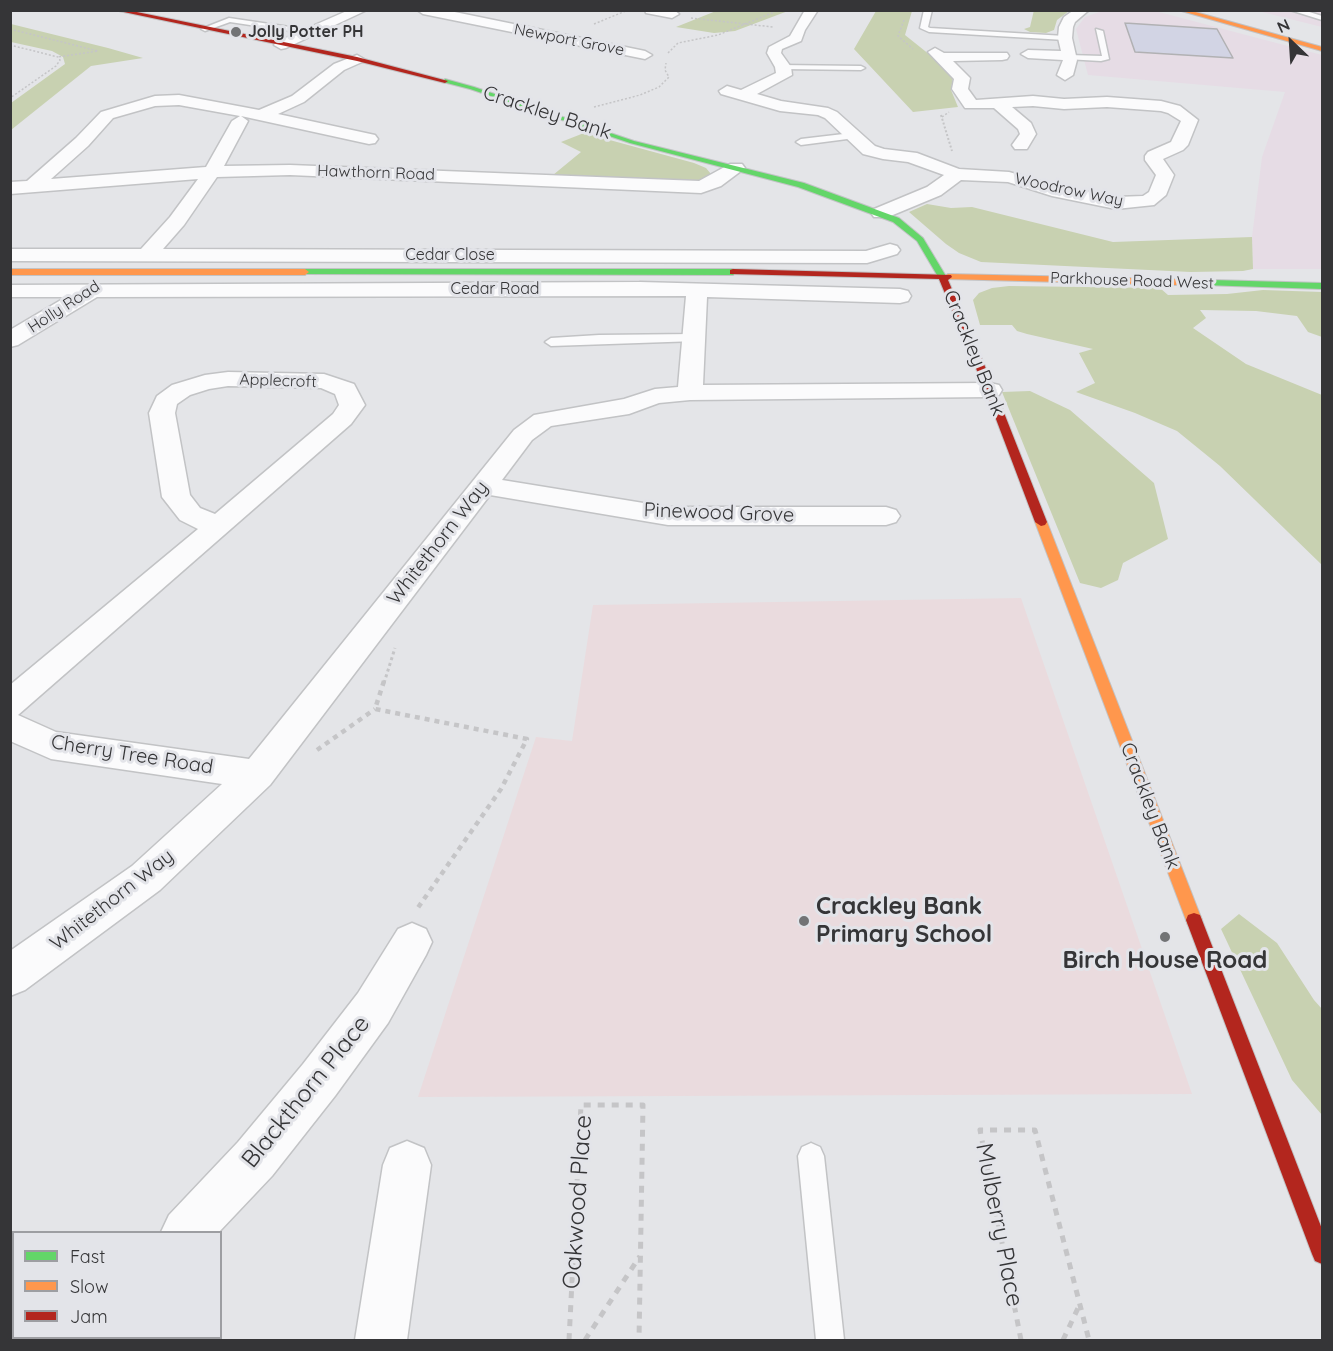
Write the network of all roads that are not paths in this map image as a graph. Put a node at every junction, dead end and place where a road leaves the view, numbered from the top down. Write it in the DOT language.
graph roads {
  1 [pos="116,10"];
  2 [pos="361,10"];
  3 [pos="423,10"];
  4 [pos="481,10"];
  5 [pos="651,10"];
  6 [pos="812,10"];
  7 [pos="928,10"];
  8 [pos="1083,10"];
  9 [pos="1180,10"];
  10 [pos="1202,10"];
  11 [pos="1293,10"];
  12 [pos="672,14"];
  13 [pos="459,18"];
  14 [pos="1323,18"];
  15 [pos="783,28"];
  16 [pos="205,29"];
  17 [pos="798,30"];
  18 [pos="1099,31"];
  19 [pos="310,32"];
  20 [pos="1065,38"];
  21 [pos="1323,43"];
  22 [pos="281,45"];
  23 [pos="1323,49"];
  24 [pos="1028,54"];
  25 [pos="645,55"];
  26 [pos="1002,56"];
  27 [pos="1069,56"];
  28 [pos="357,59"];
  29 [pos="783,67"];
  30 [pos="861,68"];
  31 [pos="1065,75"];
  32 [pos="997,103"];
  33 [pos="261,115"];
  34 [pos="241,125"];
  35 [pos="852,136"];
  36 [pos="369,139"];
  37 [pos="801,142"];
  38 [pos="1021,145"];
  39 [pos="736,168"];
  40 [pos="950,171"];
  41 [pos="212,172"];
  42 [pos="32,186"];
  43 [pos="10,188"];
  44 [pos="881,213"];
  45 [pos="890,250"];
  46 [pos="148,254"];
  47 [pos="10,255"];
  48 [pos="465,263"];
  49 [pos="115,271"];
  50 [pos="10,272"];
  51 [pos="942,275"];
  52 [pos="1323,286"];
  53 [pos="697,290"];
  54 [pos="10,291"];
  55 [pos="90,292"];
  56 [pos="888,293"];
  57 [pos="693,338"];
  58 [pos="10,340"];
  59 [pos="551,342"];
  60 [pos="990,390"];
  61 [pos="690,393"];
  62 [pos="483,485"];
  63 [pos="886,516"];
  64 [pos="218,527"];
  65 [pos="10,705"];
  66 [pos="10,726"];
  67 [pos="257,775"];
  68 [pos="412,942"];
  69 [pos="10,976"];
  70 [pos="811,1156"];
  71 [pos="407,1165"];
  72 [pos="188,1231"];
  73 [pos="1323,1254"];
  74 [pos="381,1341"];
  75 [pos="830,1341"];
  1 -- 16 [label="main road, Crackley Bank"];
  2 -- 19 [label="street"];
  3 -- 13 [label="street, Newport Grove"];
  4 -- 13 [label="street"];
  5 -- 12 [label="street"];
  6 -- 17 [label="street"];
  7 -- 20 [label="lane"];
  8 -- 20 [label="street"];
  9 -- 23 [label="main road"];
  10 -- 21 [label="main road"];
  11 -- 14 [label="lane"];
  13 -- 25 [label="street, Newport Grove"];
  15 -- 17 [label="street"];
  16 -- 19 [label="lane"];
  16 -- 22 [label="main road, Crackley Bank"];
  17 -- 29 [label="street"];
  18 -- 27 [label="lane"];
  19 -- 22 [label="street"];
  20 -- 27 [label="street"];
  22 -- 28 [label="main road, Crackley Bank"];
  24 -- 27 [label="street"];
  26 -- 32 [label="street, Woodrow Way"];
  27 -- 31 [label="street"];
  28 -- 33 [label="street"];
  28 -- 39 [label="main road, Crackley Bank"];
  29 -- 30 [label="lane"];
  29 -- 35 [label="street"];
  32 -- 38 [label="street"];
  32 -- 40 [label="street, Woodrow Way"];
  33 -- 36 [label="street"];
  33 -- 42 [label="street"];
  34 -- 41 [label="street"];
  35 -- 37 [label="lane"];
  35 -- 40 [label="street"];
  39 -- 41 [label="street, Hawthorn Road"];
  39 -- 44 [label="main road, Crackley Bank"];
  40 -- 44 [label="street"];
  41 -- 42 [label="street, Hawthorn Road"];
  41 -- 46 [label="street"];
  42 -- 43 [label="street, Hawthorn Road"];
  44 -- 51 [label="main road, Crackley Bank"];
  45 -- 48 [label="street, Cedar Close"];
  46 -- 47 [label="street, Cedar Close"];
  46 -- 48 [label="street, Cedar Close"];
  48 -- 49 [label="main road, Cedar Road"];
  48 -- 51 [label="main road, Cedar Road"];
  49 -- 50 [label="main road, Cedar Road"];
  49 -- 55 [label="street, Holly Road"];
  51 -- 52 [label="main road, Parkhouse Road West"];
  51 -- 60 [label="main road, Crackley Bank"];
  53 -- 55 [label="street, Cedar Road"];
  53 -- 56 [label="street, Cedar Road"];
  53 -- 57 [label="street"];
  54 -- 55 [label="street, Cedar Road"];
  55 -- 58 [label="street, Holly Road"];
  57 -- 59 [label="lane"];
  57 -- 61 [label="street"];
  60 -- 61 [label="street, Whitethorn Way"];
  60 -- 73 [label="main road, Crackley Bank"];
  61 -- 62 [label="street, Whitethorn Way"];
  62 -- 63 [label="street, Pinewood Grove"];
  62 -- 67 [label="street, Whitethorn Way"];
  64 -- 64 [label="street, Applecroft"];
  64 -- 65 [label="street, Applecroft"];
  66 -- 67 [label="street, Cherry Tree Road"];
  67 -- 69 [label="street, Whitethorn Way"];
  68 -- 72 [label="street, Blackthorn Place"];
  70 -- 75 [label="lane"];
  71 -- 74 [label="street"];
}
